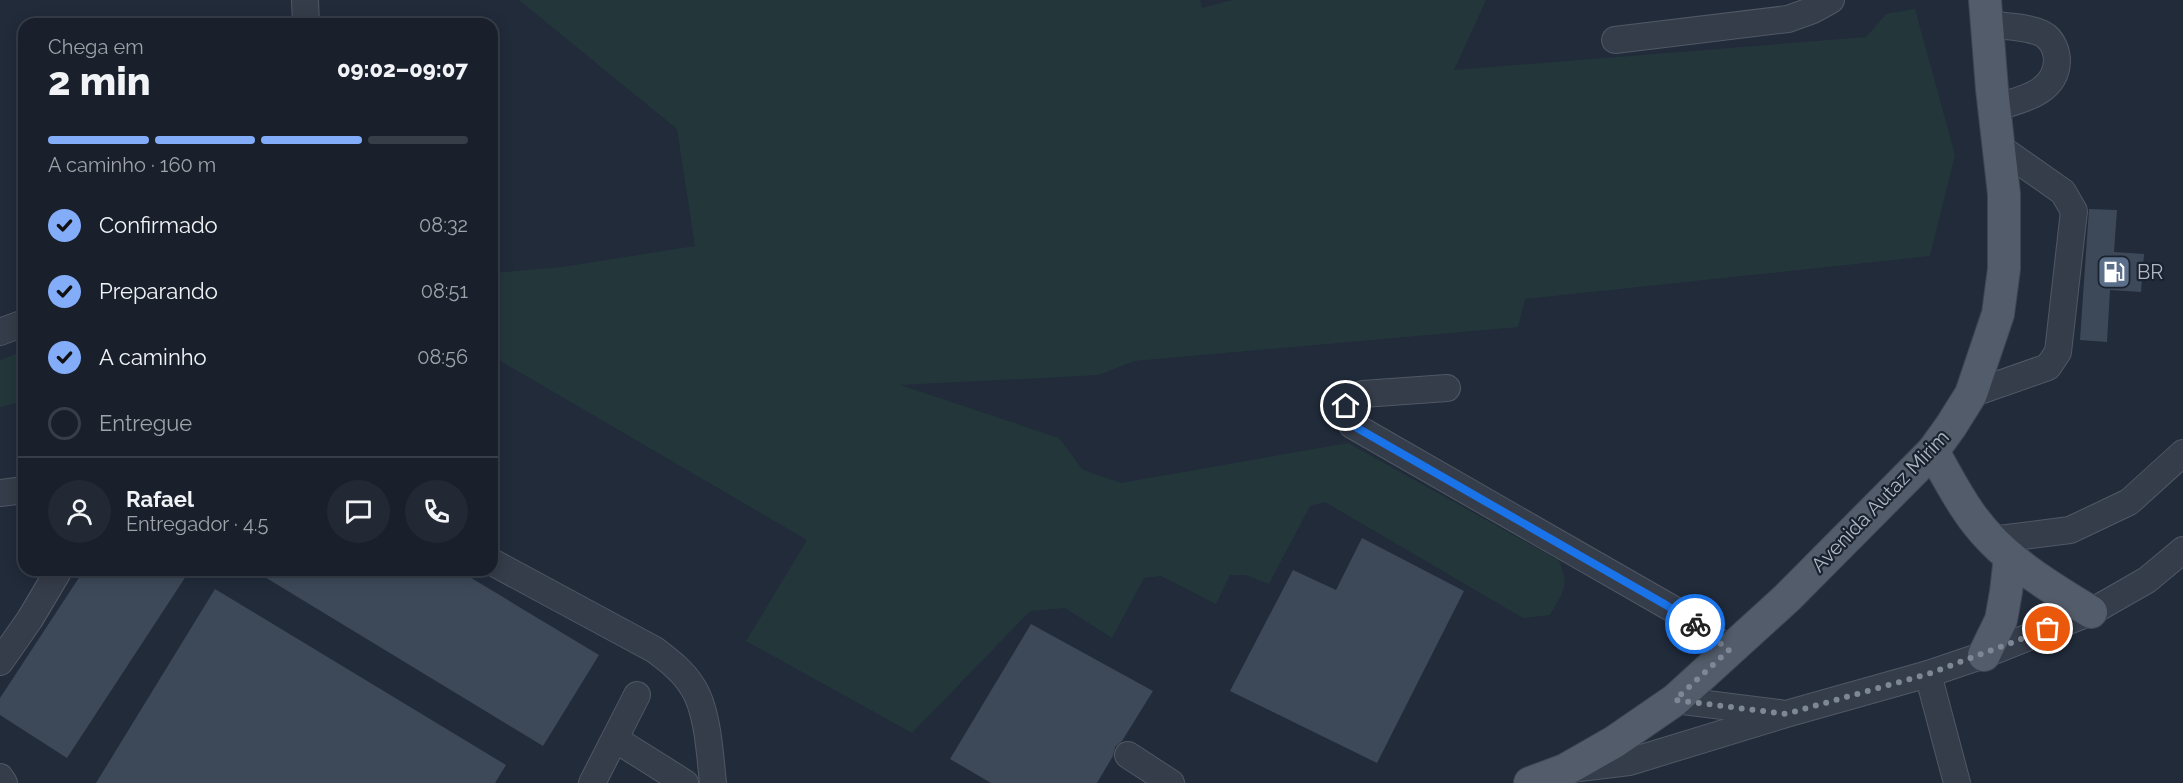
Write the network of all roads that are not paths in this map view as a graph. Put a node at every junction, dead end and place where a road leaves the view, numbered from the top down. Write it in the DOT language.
graph roads {
  1 [pos="305,0"];
  2 [pos="1831,0"];
  3 [pos="1963,0"];
  4 [pos="1986,12"];
  5 [pos="306,18"];
  6 [pos="1615,40"];
  7 [pos="1993,99"];
  8 [pos="1999,147"];
  9 [pos="18,324"];
  10 [pos="0,332"];
  11 [pos="1447,388"];
  12 [pos="1971,394"];
  13 [pos="1933,451"];
  14 [pos="2183,453"];
  15 [pos="18,491"];
  16 [pos="0,493"];
  17 [pos="2001,548"];
  18 [pos="2183,550"];
  19 [pos="498,565"];
  20 [pos="55,576"];
  21 [pos="2091,612"];
  22 [pos="1729,650"];
  23 [pos="1984,655"];
  24 [pos="0,662"];
  25 [pos="1928,674"];
  26 [pos="637,695"];
  27 [pos="1675,700"];
  28 [pos="1786,714"];
  29 [pos="615,739"];
  30 [pos="1128,755"];
  31 [pos="1565,770"];
  32 [pos="0,777"];
  33 [pos="601,780"];
  34 [pos="4,783"];
  35 [pos="685,783"];
  36 [pos="712,783"];
  37 [pos="1171,783"];
  38 [pos="1531,783"];
  39 [pos="1957,783"];
  1 -- 5 [label="street"];
  2 -- 6 [label="street"];
  3 -- 7 [label="main road, Avenida Autaz Mirim"];
  4 -- 7 [label="main road, Avenida Autaz Mirim"];
  4 -- 7 [label="street"];
  7 -- 8 [label="main road, Avenida Autaz Mirim"];
  8 -- 12 [label="main road, Avenida Autaz Mirim"];
  8 -- 12 [label="street"];
  9 -- 10 [label="street"];
  11 -- 22 [label="street"];
  12 -- 13 [label="main road, Avenida Autaz Mirim"];
  13 -- 17 [label="main road"];
  13 -- 22 [label="main road, Avenida Autaz Mirim"];
  14 -- 17 [label="street"];
  15 -- 16 [label="street"];
  17 -- 21 [label="main road"];
  17 -- 23 [label="main road"];
  18 -- 21 [label="street"];
  19 -- 36 [label="street"];
  20 -- 24 [label="street"];
  21 -- 23 [label="street"];
  22 -- 27 [label="main road, Avenida Autaz Mirim"];
  23 -- 25 [label="street"];
  25 -- 28 [label="street"];
  25 -- 39 [label="street"];
  26 -- 29 [label="street"];
  27 -- 28 [label="street"];
  27 -- 31 [label="main road, Avenida Autaz Mirim"];
  28 -- 31 [label="street"];
  29 -- 33 [label="street"];
  29 -- 35 [label="street"];
  30 -- 37 [label="street"];
  31 -- 38 [label="main road, Avenida Autaz Mirim"];
  32 -- 34 [label="street"];
}
